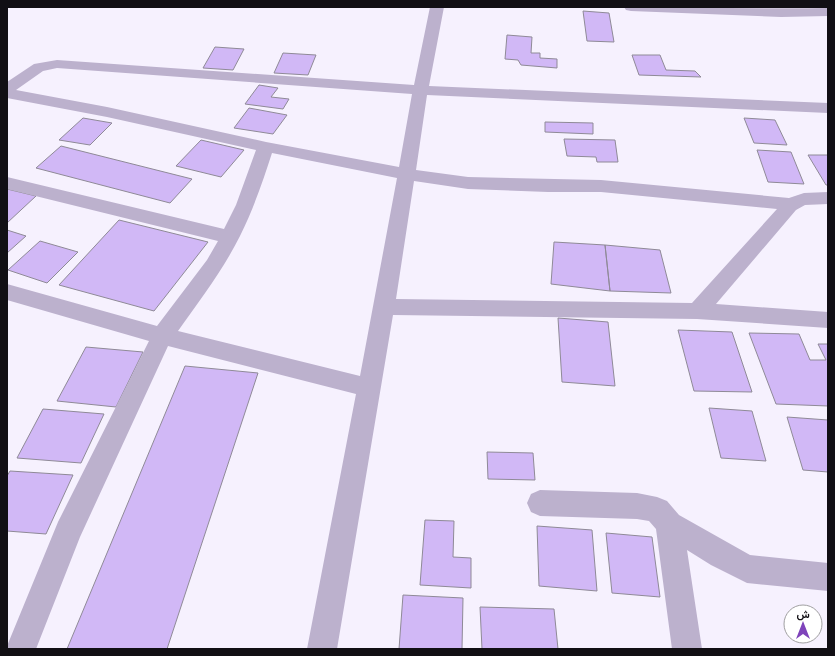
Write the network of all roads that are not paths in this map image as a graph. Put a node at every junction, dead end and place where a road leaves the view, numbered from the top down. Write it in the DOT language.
graph roads {
  1 [pos="437,7"];
  2 [pos="631,7"];
  3 [pos="780,10"];
  4 [pos="828,12"];
  5 [pos="7,89"];
  6 [pos="421,90"];
  7 [pos="7,93"];
  8 [pos="828,108"];
  9 [pos="266,147"];
  10 [pos="406,174"];
  11 [pos="7,183"];
  12 [pos="828,198"];
  13 [pos="790,204"];
  14 [pos="230,237"];
  15 [pos="7,292"];
  16 [pos="384,308"];
  17 [pos="697,311"];
  18 [pos="828,320"];
  19 [pos="162,336"];
  20 [pos="370,388"];
  21 [pos="540,503"];
  22 [pos="669,524"];
  23 [pos="828,577"];
  24 [pos="21,649"];
  25 [pos="322,649"];
  26 [pos="687,649"];
  1 -- 6 [label="street"];
  2 -- 3 [label="street"];
  3 -- 4 [label="street"];
  5 -- 6 [label="street"];
  6 -- 8 [label="street"];
  6 -- 10 [label="street"];
  7 -- 9 [label="street"];
  9 -- 10 [label="street"];
  9 -- 14 [label="street"];
  10 -- 13 [label="street"];
  10 -- 16 [label="street"];
  11 -- 14 [label="street"];
  12 -- 13 [label="street"];
  13 -- 17 [label="street"];
  14 -- 19 [label="street"];
  15 -- 19 [label="street"];
  16 -- 17 [label="street"];
  16 -- 20 [label="street"];
  17 -- 18 [label="street"];
  19 -- 20 [label="street"];
  19 -- 24 [label="street"];
  20 -- 25 [label="street"];
  21 -- 22 [label="street"];
  22 -- 23 [label="street"];
  22 -- 26 [label="street"];
}
